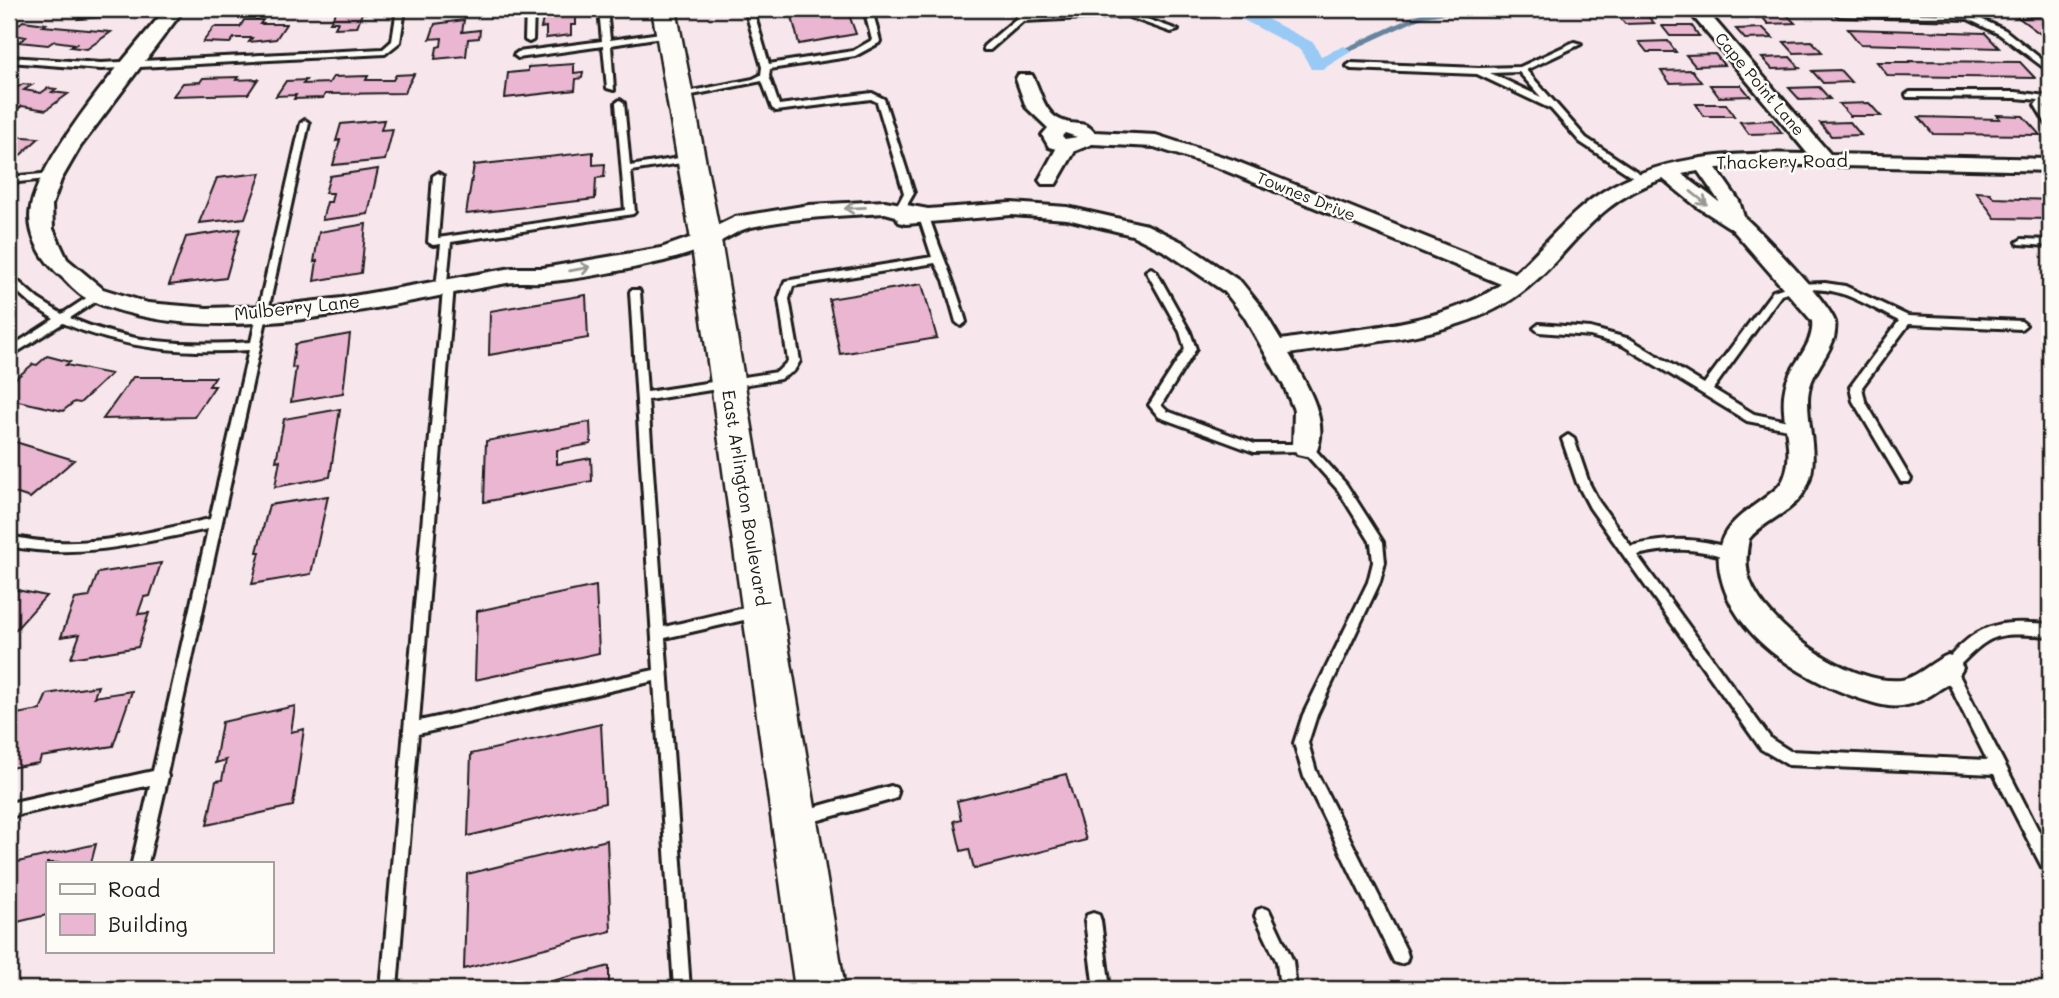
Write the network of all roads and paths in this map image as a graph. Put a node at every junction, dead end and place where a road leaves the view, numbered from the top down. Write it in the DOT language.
graph roads {
  1 [pos="175,9"];
  2 [pos="401,9"];
  3 [pos="530,9"];
  4 [pos="603,9"];
  5 [pos="749,9"];
  6 [pos="868,9"];
  7 [pos="1020,9"];
  8 [pos="1070,9"];
  9 [pos="1696,9"];
  10 [pos="1840,14"];
  11 [pos="1082,17"];
  12 [pos="1021,19"];
  13 [pos="666,22"];
  14 [pos="1174,30"];
  15 [pos="529,40"];
  16 [pos="607,43"];
  17 [pos="1577,44"];
  18 [pos="988,48"];
  19 [pos="518,55"];
  20 [pos="9,60"];
  21 [pos="130,64"];
  22 [pos="1351,66"];
  23 [pos="1521,69"];
  24 [pos="2050,70"];
  25 [pos="1479,71"];
  26 [pos="765,72"];
  27 [pos="1025,79"];
  28 [pos="611,88"];
  29 [pos="1910,95"];
  30 [pos="680,96"];
  31 [pos="2049,98"];
  32 [pos="620,103"];
  33 [pos="1554,107"];
  34 [pos="305,123"];
  35 [pos="2050,123"];
  36 [pos="1063,138"];
  37 [pos="691,159"];
  38 [pos="1824,160"];
  39 [pos="1702,163"];
  40 [pos="2050,165"];
  41 [pos="626,169"];
  42 [pos="1667,172"];
  43 [pos="53,176"];
  44 [pos="438,176"];
  45 [pos="1642,179"];
  46 [pos="9,180"];
  47 [pos="1049,180"];
  48 [pos="900,210"];
  49 [pos="923,214"];
  50 [pos="1734,218"];
  51 [pos="446,240"];
  52 [pos="706,240"];
  53 [pos="2022,242"];
  54 [pos="2050,243"];
  55 [pos="938,259"];
  56 [pos="1152,271"];
  57 [pos="9,279"];
  58 [pos="1517,282"];
  59 [pos="445,286"];
  60 [pos="1795,287"];
  61 [pos="635,292"];
  62 [pos="98,295"];
  63 [pos="263,315"];
  64 [pos="62,320"];
  65 [pos="1906,320"];
  66 [pos="961,322"];
  67 [pos="2021,325"];
  68 [pos="1539,328"];
  69 [pos="254,346"];
  70 [pos="1273,349"];
  71 [pos="9,353"];
  72 [pos="728,382"];
  73 [pos="1706,390"];
  74 [pos="642,397"];
  75 [pos="1800,427"];
  76 [pos="1568,439"];
  77 [pos="1306,447"];
  78 [pos="1905,479"];
  79 [pos="215,523"];
  80 [pos="9,541"];
  81 [pos="1629,552"];
  82 [pos="1732,554"];
  83 [pos="762,610"];
  84 [pos="2050,630"];
  85 [pos="658,634"];
  86 [pos="1948,668"];
  87 [pos="661,674"];
  88 [pos="411,729"];
  89 [pos="1998,767"];
  90 [pos="161,776"];
  91 [pos="891,793"];
  92 [pos="9,810"];
  93 [pos="794,820"];
  94 [pos="140,862"];
  95 [pos="2050,868"];
  96 [pos="1262,916"];
  97 [pos="1093,921"];
  98 [pos="1400,956"];
  99 [pos="389,989"];
  100 [pos="682,989"];
  101 [pos="820,989"];
  102 [pos="1102,989"];
  103 [pos="1288,989"];
  1 -- 21 [label="street, Mulberry Lane"];
  2 -- 21 [label="lane"];
  3 -- 15 [label="lane"];
  4 -- 16 [label="lane"];
  5 -- 26 [label="lane"];
  6 -- 26 [label="lane"];
  7 -- 12 [label="lane"];
  8 -- 11 [label="lane"];
  9 -- 38 [label="street, Cape Point Lane"];
  10 -- 24 [label="lane"];
  11 -- 12 [label="lane"];
  11 -- 14 [label="lane"];
  12 -- 18 [label="lane"];
  13 -- 16 [label="lane"];
  13 -- 30 [label="main road, East Arlington Boulevard"];
  16 -- 19 [label="lane"];
  16 -- 28 [label="lane"];
  17 -- 23 [label="lane"];
  20 -- 21 [label="lane"];
  21 -- 43 [label="street, Mulberry Lane"];
  22 -- 25 [label="lane"];
  23 -- 25 [label="lane"];
  23 -- 33 [label="lane"];
  25 -- 33 [label="lane"];
  26 -- 30 [label="lane"];
  26 -- 48 [label="lane"];
  27 -- 36 [label="street"];
  29 -- 31 [label="lane"];
  30 -- 37 [label="main road, East Arlington Boulevard"];
  31 -- 35 [label="lane"];
  32 -- 41 [label="lane"];
  33 -- 45 [label="lane"];
  34 -- 63 [label="lane"];
  36 -- 47 [label="street"];
  36 -- 58 [label="street, Townes Drive"];
  37 -- 41 [label="lane"];
  37 -- 52 [label="main road, East Arlington Boulevard"];
  38 -- 39 [label="street, Thackery Road"];
  38 -- 40 [label="street, Thackery Road"];
  39 -- 42 [label="street, Thackery Road"];
  39 -- 50 [label="street"];
  41 -- 51 [label="lane"];
  42 -- 45 [label="street, Thackery Road"];
  42 -- 50 [label="street, one-way"];
  43 -- 46 [label="lane"];
  43 -- 62 [label="street, Mulberry Lane"];
  44 -- 51 [label="lane"];
  45 -- 58 [label="street, Thackery Road"];
  48 -- 49 [label="street, Mulberry Lane"];
  48 -- 52 [label="street, Mulberry Lane, one-way"];
  49 -- 52 [label="street, Mulberry Lane"];
  49 -- 55 [label="lane"];
  49 -- 70 [label="street, Mulberry Lane"];
  50 -- 60 [label="street"];
  51 -- 59 [label="lane"];
  52 -- 59 [label="street, Mulberry Lane"];
  52 -- 72 [label="main road, East Arlington Boulevard"];
  53 -- 54 [label="lane"];
  55 -- 66 [label="lane"];
  55 -- 72 [label="lane"];
  56 -- 77 [label="lane"];
  57 -- 64 [label="lane"];
  58 -- 70 [label="street, Thackery Road"];
  59 -- 63 [label="street, Mulberry Lane"];
  59 -- 88 [label="lane"];
  60 -- 65 [label="lane"];
  60 -- 73 [label="lane"];
  60 -- 75 [label="street"];
  61 -- 74 [label="lane"];
  62 -- 63 [label="street, Mulberry Lane"];
  62 -- 64 [label="lane"];
  63 -- 69 [label="lane"];
  64 -- 69 [label="lane"];
  64 -- 71 [label="lane"];
  65 -- 67 [label="lane"];
  65 -- 78 [label="lane"];
  68 -- 73 [label="lane"];
  69 -- 79 [label="lane"];
  70 -- 77 [label="street, Mulberry Lane"];
  72 -- 74 [label="lane"];
  72 -- 83 [label="main road, East Arlington Boulevard"];
  73 -- 75 [label="lane"];
  74 -- 85 [label="lane"];
  75 -- 82 [label="street"];
  76 -- 81 [label="lane"];
  77 -- 98 [label="lane"];
  79 -- 80 [label="lane"];
  79 -- 90 [label="lane"];
  81 -- 82 [label="lane"];
  81 -- 89 [label="lane"];
  82 -- 86 [label="street"];
  83 -- 85 [label="lane"];
  83 -- 93 [label="main road, East Arlington Boulevard"];
  84 -- 86 [label="lane"];
  85 -- 87 [label="lane"];
  86 -- 89 [label="lane"];
  87 -- 88 [label="lane"];
  87 -- 100 [label="lane"];
  88 -- 99 [label="lane"];
  89 -- 95 [label="lane"];
  90 -- 92 [label="lane"];
  90 -- 94 [label="lane"];
  91 -- 93 [label="lane"];
  93 -- 101 [label="main road, East Arlington Boulevard"];
  96 -- 103 [label="lane"];
  97 -- 102 [label="lane"];
}
